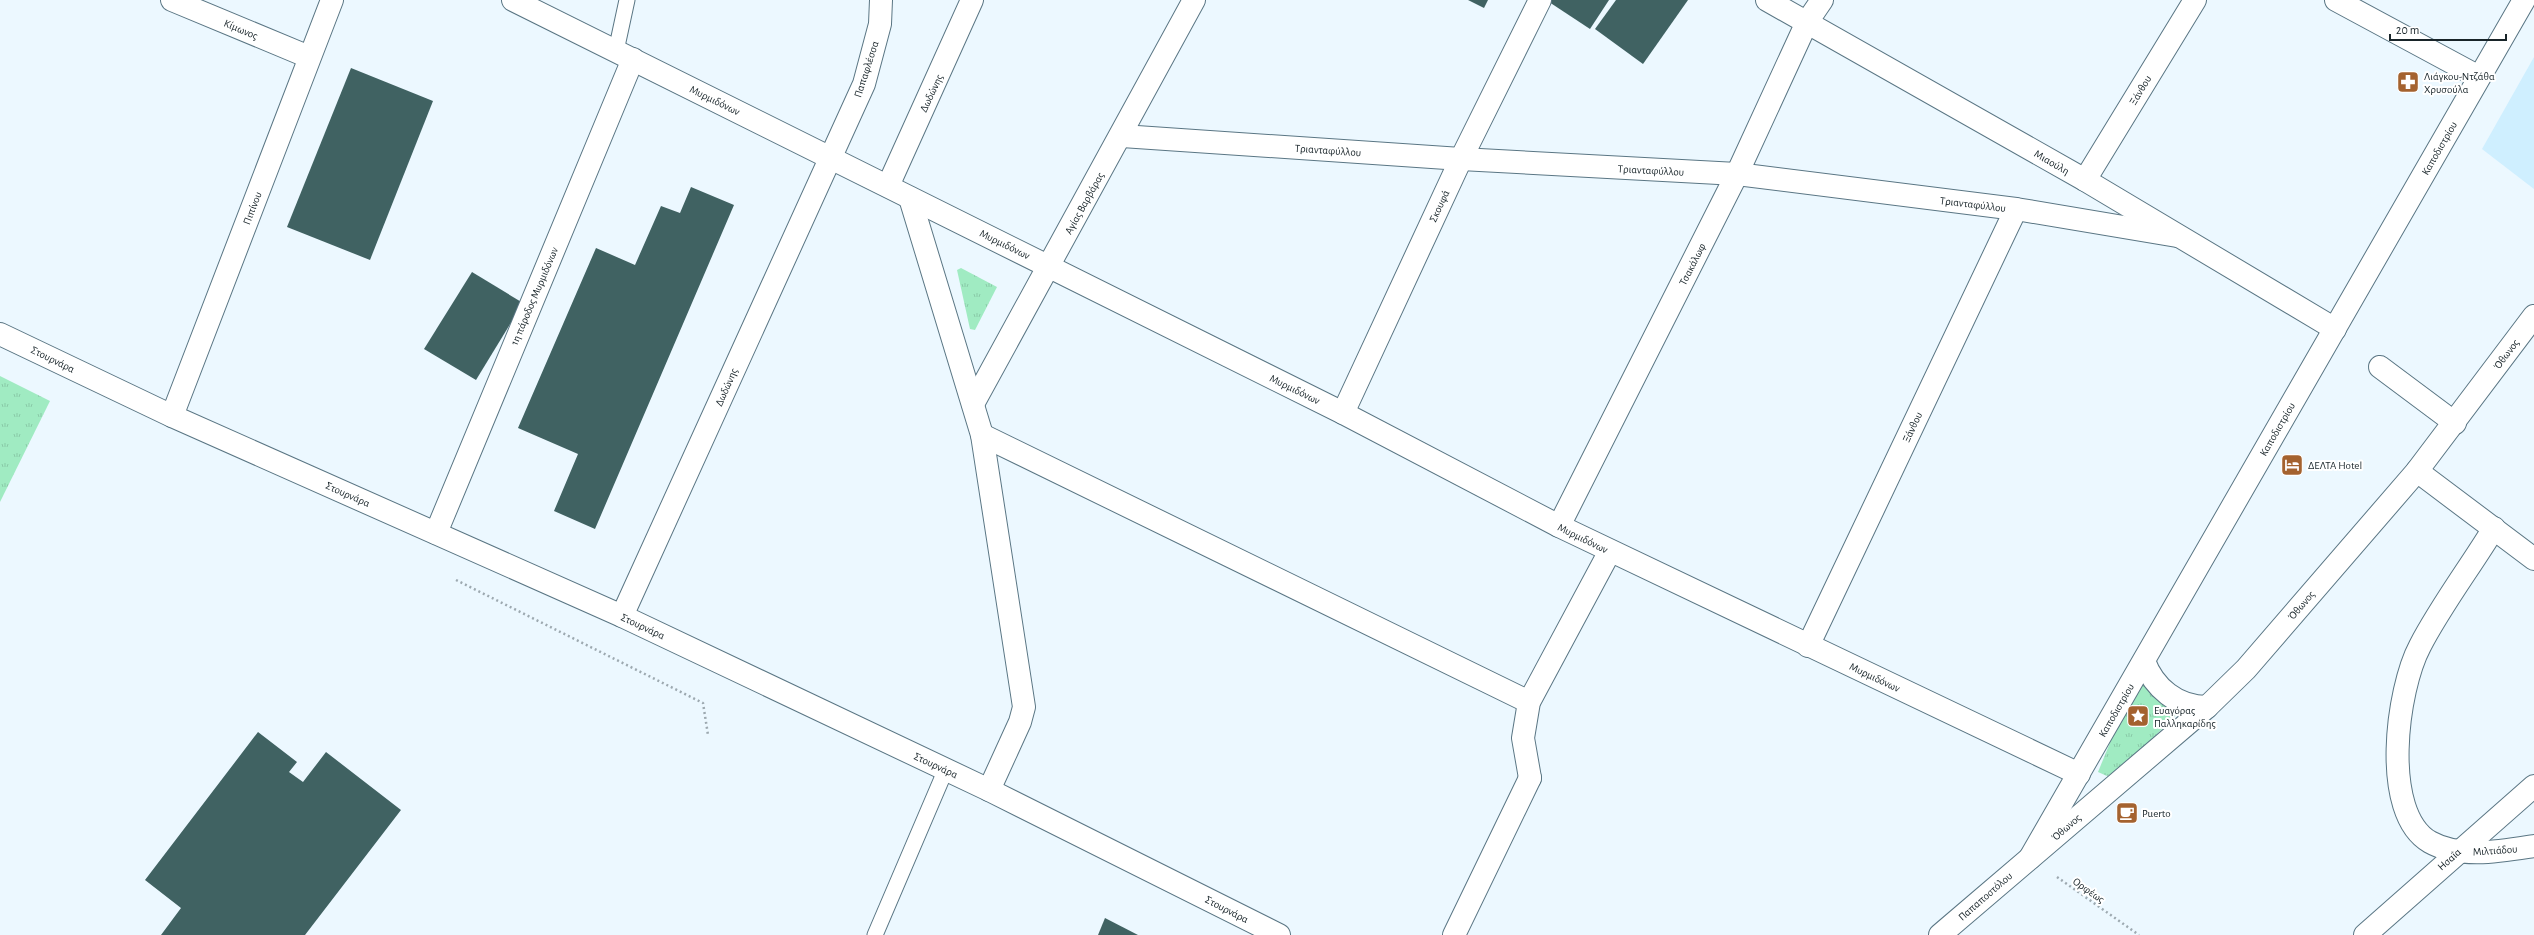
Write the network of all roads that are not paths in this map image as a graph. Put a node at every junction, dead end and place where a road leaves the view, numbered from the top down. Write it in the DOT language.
graph roads {
  1 [pos="172,0"];
  2 [pos="332,0"];
  3 [pos="513,0"];
  4 [pos="627,0"];
  5 [pos="881,0"];
  6 [pos="972,0"];
  7 [pos="1194,0"];
  8 [pos="1540,0"];
  9 [pos="1767,0"];
  10 [pos="1822,0"];
  11 [pos="2195,0"];
  12 [pos="2336,0"];
  13 [pos="2524,0"];
  14 [pos="1807,22"];
  15 [pos="624,55"];
  16 [pos="309,57"];
  17 [pos="2479,77"];
  18 [pos="1122,136"];
  19 [pos="830,158"];
  20 [pos="1461,159"];
  21 [pos="1737,174"];
  22 [pos="2085,180"];
  23 [pos="888,186"];
  24 [pos="910,198"];
  25 [pos="2016,209"];
  26 [pos="2177,236"];
  27 [pos="1049,266"];
  28 [pos="2534,316"];
  29 [pos="2335,329"];
  30 [pos="0,334"];
  31 [pos="2380,368"];
  32 [pos="972,404"];
  33 [pos="1343,413"];
  34 [pos="172,416"];
  35 [pos="2455,423"];
  36 [pos="982,435"];
  37 [pos="2417,471"];
  38 [pos="1559,526"];
  39 [pos="2494,528"];
  40 [pos="436,533"];
  41 [pos="1610,551"];
  42 [pos="2534,559"];
  43 [pos="622,616"];
  44 [pos="1808,646"];
  45 [pos="2144,661"];
  46 [pos="1529,702"];
  47 [pos="2207,707"];
  48 [pos="946,769"];
  49 [pos="2079,774"];
  50 [pos="2534,786"];
  51 [pos="989,790"];
  52 [pos="2534,846"];
  53 [pos="2457,852"];
  54 [pos="2030,858"];
  55 [pos="875,935"];
  56 [pos="1279,935"];
  57 [pos="1454,935"];
  58 [pos="1940,935"];
  59 [pos="2365,935"];
  1 -- 16 [label="street, Κίμωνος"];
  2 -- 16 [label="street, Πιπίνου"];
  3 -- 15 [label="street, Μυρμιδόνων"];
  4 -- 15 [label="lane"];
  5 -- 19 [label="street, Παπαφλέσσα"];
  6 -- 23 [label="street, Δωδώνης"];
  7 -- 18 [label="street, Αγίας Βαρβάρας"];
  8 -- 20 [label="street, Σκουφά"];
  9 -- 14 [label="street, Μιαούλη"];
  10 -- 14 [label="street, Τσακάλωφ"];
  11 -- 22 [label="street, Ξάνθου"];
  12 -- 17 [label="street"];
  13 -- 17 [label="street, Καποδιστρίου"];
  14 -- 21 [label="street, Τσακάλωφ"];
  14 -- 22 [label="street, Μιαούλη"];
  15 -- 19 [label="street, Μυρμιδόνων"];
  15 -- 40 [label="street, 1η πάροδος Μυρμιδόνων"];
  16 -- 34 [label="street, Πιπίνου"];
  17 -- 29 [label="street, Καποδιστρίου"];
  18 -- 20 [label="street, Τριανταφύλλου"];
  18 -- 27 [label="street, Αγίας Βαρβάρας"];
  19 -- 23 [label="street, Μυρμιδόνων"];
  19 -- 43 [label="street, Δωδώνης"];
  20 -- 21 [label="street, Τριανταφύλλου"];
  20 -- 33 [label="street, Σκουφά"];
  21 -- 25 [label="street, Τριανταφύλλου"];
  21 -- 38 [label="street, Τσακάλωφ"];
  22 -- 26 [label="street, Μιαούλη"];
  23 -- 24 [label="street, Μυρμιδόνων"];
  24 -- 27 [label="street, Μυρμιδόνων"];
  24 -- 32 [label="street"];
  25 -- 26 [label="street, Τριανταφύλλου"];
  25 -- 44 [label="street, Ξάνθου"];
  26 -- 29 [label="street, Μιαούλη"];
  27 -- 32 [label="street, Αγίας Βαρβάρας"];
  27 -- 33 [label="street, Μυρμιδόνων"];
  28 -- 35 [label="street, Όθωνος"];
  29 -- 45 [label="street, Καποδιστρίου"];
  30 -- 34 [label="street, Στουρνάρα"];
  31 -- 35 [label="street"];
  32 -- 36 [label="street"];
  33 -- 38 [label="street, Μυρμιδόνων"];
  34 -- 40 [label="street, Στουρνάρα"];
  35 -- 37 [label="street, Όθωνος"];
  36 -- 46 [label="street"];
  36 -- 51 [label="street"];
  37 -- 39 [label="street"];
  37 -- 47 [label="street, Όθωνος"];
  38 -- 41 [label="street, Μυρμιδόνων"];
  39 -- 42 [label="street"];
  39 -- 53 [label="street, Μιλτιάδου"];
  40 -- 43 [label="street, Στουρνάρα"];
  41 -- 44 [label="street, Μυρμιδόνων"];
  41 -- 46 [label="street"];
  43 -- 48 [label="street, Στουρνάρα"];
  44 -- 49 [label="street, Μυρμιδόνων"];
  45 -- 47 [label="street"];
  45 -- 49 [label="street, Καποδιστρίου"];
  46 -- 57 [label="street"];
  47 -- 54 [label="street, Όθωνος"];
  48 -- 51 [label="street, Στουρνάρα"];
  48 -- 55 [label="lane"];
  49 -- 54 [label="street, Καποδιστρίου"];
  50 -- 53 [label="street, Ησαΐα"];
  51 -- 56 [label="street, Στουρνάρα"];
  52 -- 53 [label="street, Μιλτιάδου"];
  53 -- 59 [label="street, Ησαΐα"];
  54 -- 58 [label="street, Παπαποστόλου"];
}
